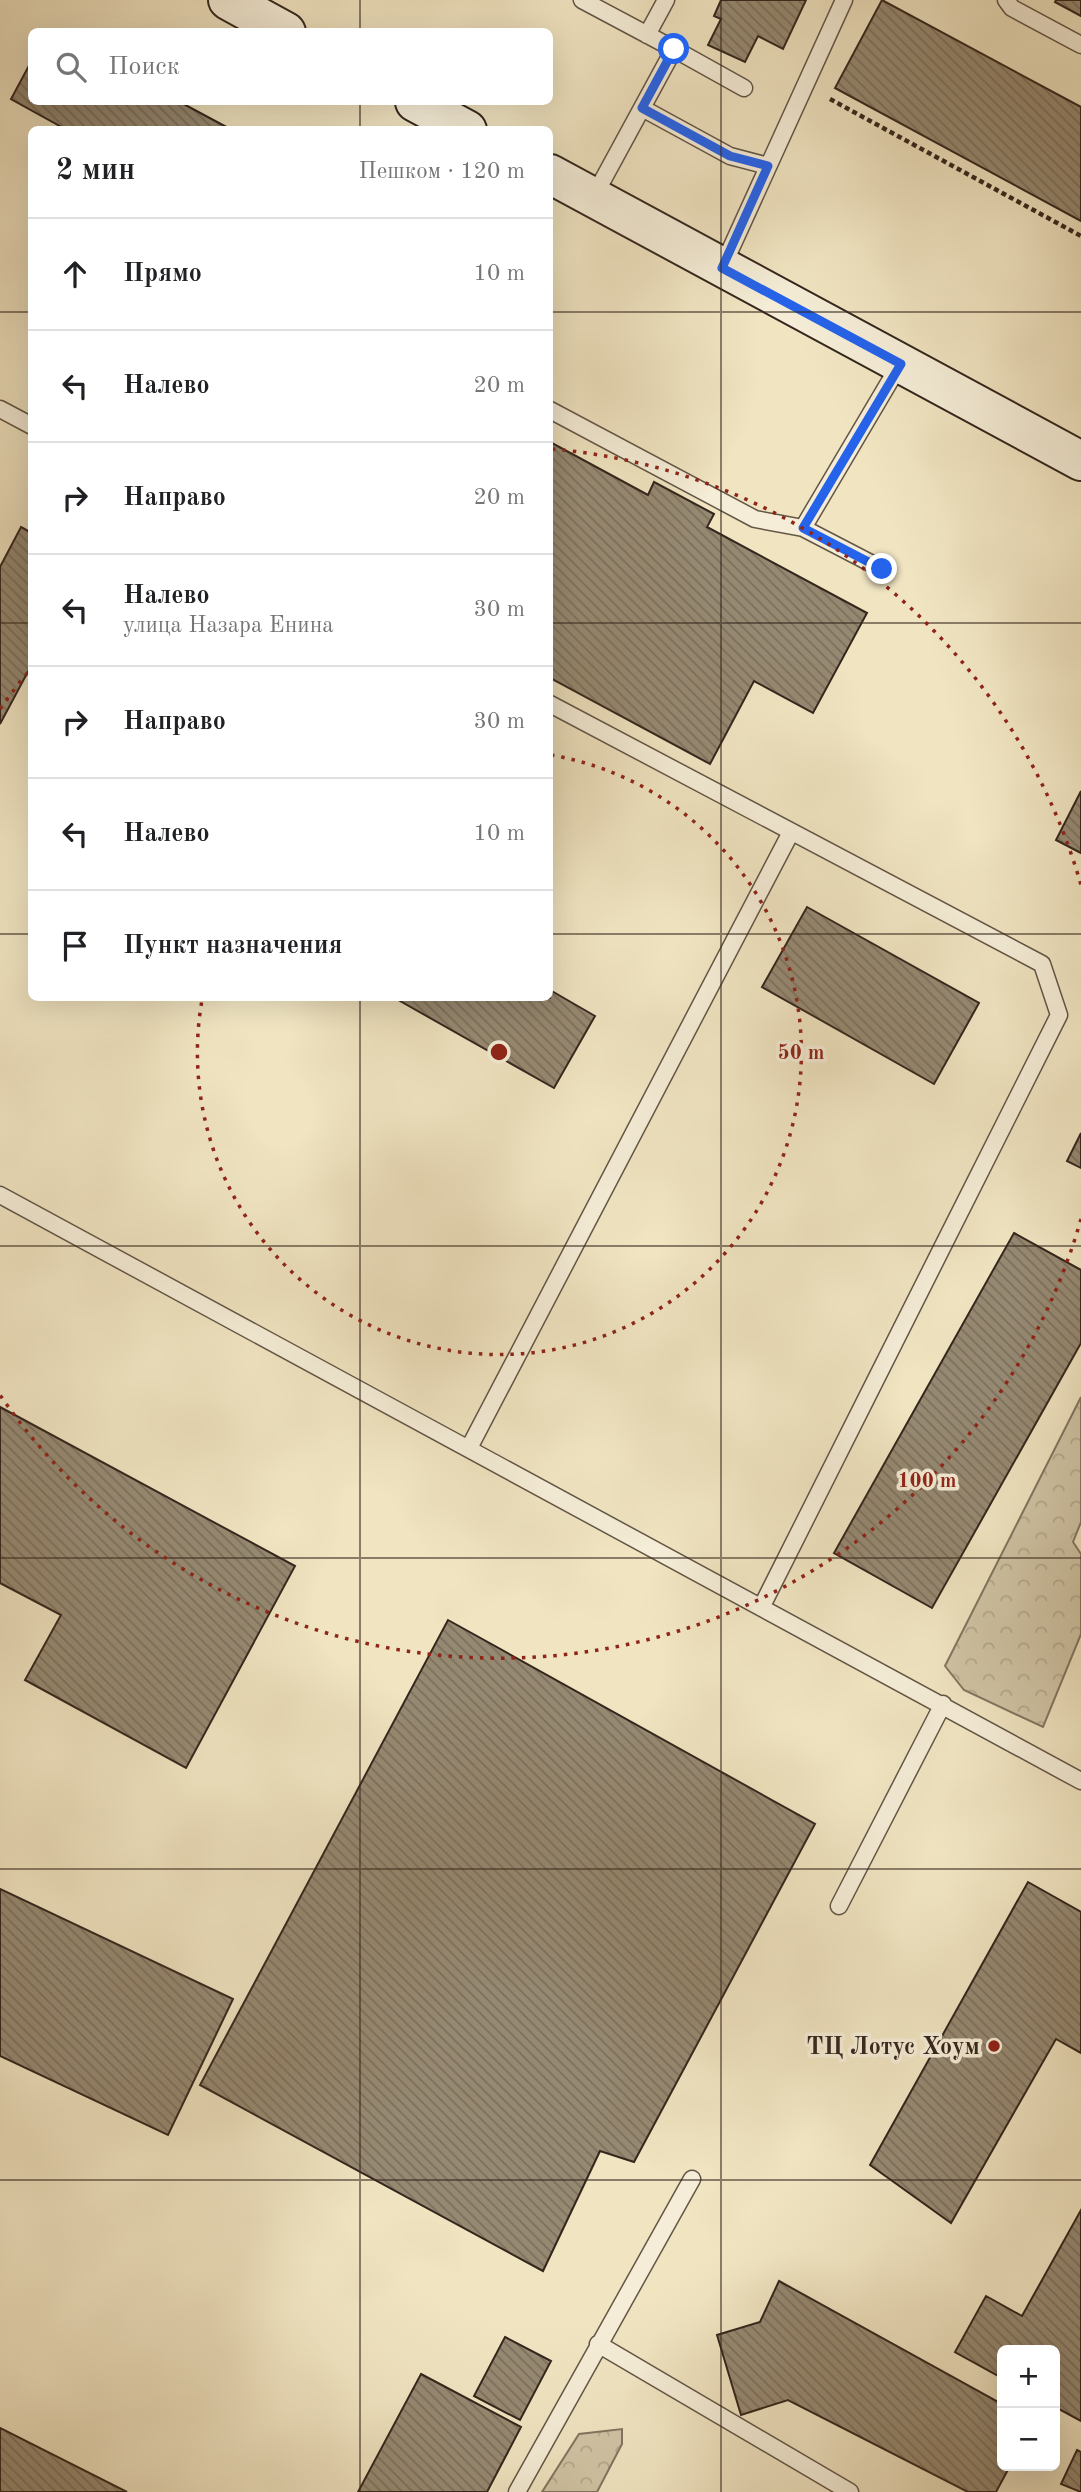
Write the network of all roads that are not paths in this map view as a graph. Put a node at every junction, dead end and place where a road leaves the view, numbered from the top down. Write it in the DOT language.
graph roads {
  1 [pos="228,0"];
  2 [pos="582,0"];
  3 [pos="666,0"];
  4 [pos="844,0"];
  5 [pos="1006,0"];
  6 [pos="279,28"];
  7 [pos="647,35"];
  8 [pos="1081,45"];
  9 [pos="674,49"];
  10 [pos="744,88"];
  11 [pos="421,105"];
  12 [pos="642,108"];
  13 [pos="460,126"];
  14 [pos="768,166"];
  15 [pos="553,176"];
  16 [pos="593,198"];
  17 [pos="722,268"];
  18 [pos="901,364"];
  19 [pos="0,410"];
  20 [pos="553,412"];
  21 [pos="28,424"];
  22 [pos="1081,461"];
  23 [pos="803,528"];
  24 [pos="882,569"];
  25 [pos="553,706"];
  26 [pos="790,834"];
  27 [pos="0,1195"];
  28 [pos="469,1448"];
  29 [pos="762,1606"];
  30 [pos="943,1704"];
  31 [pos="1081,1781"];
  32 [pos="839,1906"];
  33 [pos="692,2179"];
  34 [pos="598,2344"];
  35 [pos="517,2492"];
  36 [pos="850,2492"];
  1 -- 6 [label="main road"];
  2 -- 7 [label="lane"];
  3 -- 7 [label="lane"];
  4 -- 14 [label="lane"];
  5 -- 8 [label="lane"];
  7 -- 9 [label="lane"];
  9 -- 10 [label="lane"];
  9 -- 12 [label="lane"];
  11 -- 13 [label="main road"];
  12 -- 14 [label="lane"];
  12 -- 16 [label="lane"];
  14 -- 17 [label="lane"];
  15 -- 16 [label="main road"];
  16 -- 17 [label="main road"];
  17 -- 18 [label="main road"];
  18 -- 22 [label="main road"];
  18 -- 23 [label="lane"];
  19 -- 21 [label="lane"];
  20 -- 23 [label="lane"];
  23 -- 24 [label="lane"];
  25 -- 26 [label="lane"];
  26 -- 28 [label="lane"];
  26 -- 29 [label="lane"];
  27 -- 28 [label="lane"];
  28 -- 29 [label="lane"];
  29 -- 30 [label="lane"];
  30 -- 31 [label="lane"];
  30 -- 32 [label="lane"];
  33 -- 34 [label="lane"];
  34 -- 35 [label="lane"];
  34 -- 36 [label="lane"];
}
